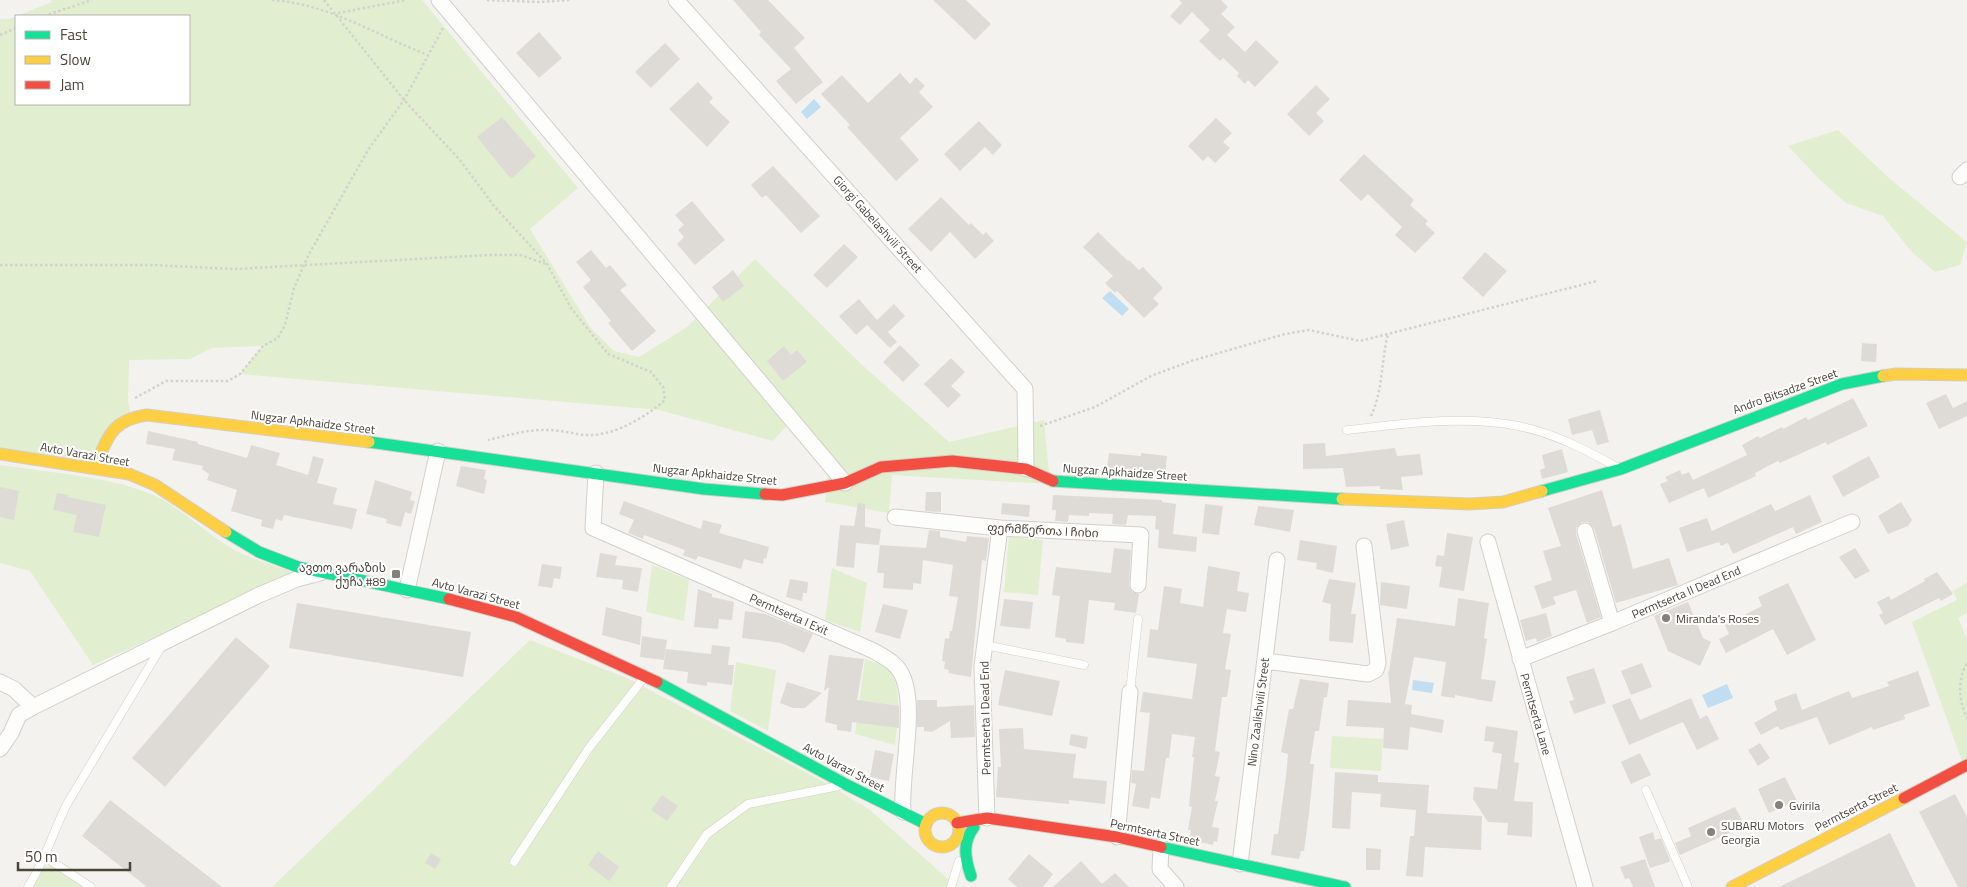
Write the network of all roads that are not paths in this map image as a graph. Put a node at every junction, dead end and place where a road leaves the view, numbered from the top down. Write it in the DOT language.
graph roads {
  1 [pos="439,0"];
  2 [pos="676,0"];
  3 [pos="1967,375"];
  4 [pos="1347,430"];
  5 [pos="438,451"];
  6 [pos="0,454"];
  7 [pos="95,467"];
  8 [pos="1026,469"];
  9 [pos="1621,469"];
  10 [pos="596,474"];
  11 [pos="845,483"];
  12 [pos="895,517"];
  13 [pos="1852,522"];
  14 [pos="1000,528"];
  15 [pos="1585,531"];
  16 [pos="1488,542"];
  17 [pos="1364,546"];
  18 [pos="1277,560"];
  19 [pos="320,573"];
  20 [pos="1138,585"];
  21 [pos="407,590"];
  22 [pos="1138,619"];
  23 [pos="1612,623"];
  24 [pos="166,640"];
  25 [pos="985,645"];
  26 [pos="1520,659"];
  27 [pos="1265,661"];
  28 [pos="1084,666"];
  29 [pos="645,676"];
  30 [pos="0,682"];
  31 [pos="1130,692"];
  32 [pos="33,707"];
  33 [pos="0,749"];
  34 [pos="1967,765"];
  35 [pos="847,785"];
  36 [pos="1646,790"];
  37 [pos="903,812"];
  38 [pos="987,818"];
  39 [pos="957,823"];
  40 [pos="926,824"];
  41 [pos="1117,837"];
  42 [pos="947,846"];
  43 [pos="1160,846"];
  44 [pos="45,857"];
  45 [pos="959,861"];
  46 [pos="514,862"];
  47 [pos="1240,864"];
  48 [pos="971,876"];
  49 [pos="28,887"];
  50 [pos="92,887"];
  51 [pos="671,887"];
  52 [pos="951,887"];
  53 [pos="982,887"];
  54 [pos="1176,887"];
  55 [pos="1345,887"];
  56 [pos="1584,887"];
  57 [pos="1688,887"];
  58 [pos="1732,887"];
  1 -- 11 [label="street"];
  2 -- 8 [label="street, Giorgi Gabelashvili Street"];
  3 -- 9 [label="street, Andro Bitsadze Street"];
  4 -- 9 [label="lane"];
  5 -- 7 [label="street, Nugzar Apkhaidze Street"];
  5 -- 10 [label="street, Nugzar Apkhaidze Street"];
  5 -- 21 [label="street"];
  6 -- 7 [label="street, Avto Varazi Street"];
  7 -- 19 [label="street, Avto Varazi Street"];
  8 -- 9 [label="street, Nugzar Apkhaidze Street"];
  8 -- 11 [label="street, Nugzar Apkhaidze Street"];
  10 -- 11 [label="street, Nugzar Apkhaidze Street"];
  10 -- 37 [label="street, Permtserta I Exit"];
  12 -- 14 [label="street, ფერმწერთა I ჩიხი"];
  13 -- 23 [label="street, Permtserta II Dead End"];
  14 -- 20 [label="street, ფერმწერთა I ჩიხი"];
  14 -- 25 [label="street, Permtserta I Dead End"];
  15 -- 23 [label="street"];
  16 -- 26 [label="street, Permtserta Lane"];
  17 -- 27 [label="street"];
  18 -- 27 [label="street, Nino Zaalishvili Street"];
  19 -- 21 [label="street, Avto Varazi Street"];
  19 -- 24 [label="street"];
  21 -- 29 [label="street, Avto Varazi Street"];
  22 -- 31 [label="lane"];
  23 -- 26 [label="street, Permtserta II Dead End"];
  24 -- 32 [label="street"];
  24 -- 44 [label="lane"];
  25 -- 28 [label="lane"];
  25 -- 38 [label="street, Permtserta I Dead End"];
  26 -- 56 [label="street, Permtserta Lane"];
  27 -- 47 [label="street, Nino Zaalishvili Street"];
  29 -- 35 [label="street, Avto Varazi Street"];
  29 -- 46 [label="lane"];
  30 -- 32 [label="street"];
  31 -- 41 [label="street"];
  32 -- 33 [label="street"];
  34 -- 58 [label="street, Permtserta Street"];
  35 -- 37 [label="street, Avto Varazi Street"];
  35 -- 51 [label="lane"];
  36 -- 57 [label="lane"];
  37 -- 40 [label="street, Avto Varazi Street"];
  38 -- 39 [label="street, Permtserta Street"];
  38 -- 41 [label="street, Permtserta Street"];
  38 -- 48 [label="street"];
  39 -- 40 [label="street"];
  39 -- 42 [label="street"];
  40 -- 42 [label="street"];
  41 -- 43 [label="street, Permtserta Street"];
  42 -- 45 [label="street"];
  43 -- 47 [label="street, Permtserta Street"];
  43 -- 54 [label="street"];
  44 -- 49 [label="lane"];
  44 -- 50 [label="lane"];
  45 -- 48 [label="street"];
  45 -- 52 [label="lane"];
  47 -- 55 [label="street, Permtserta Street"];
  48 -- 53 [label="street"];
}
